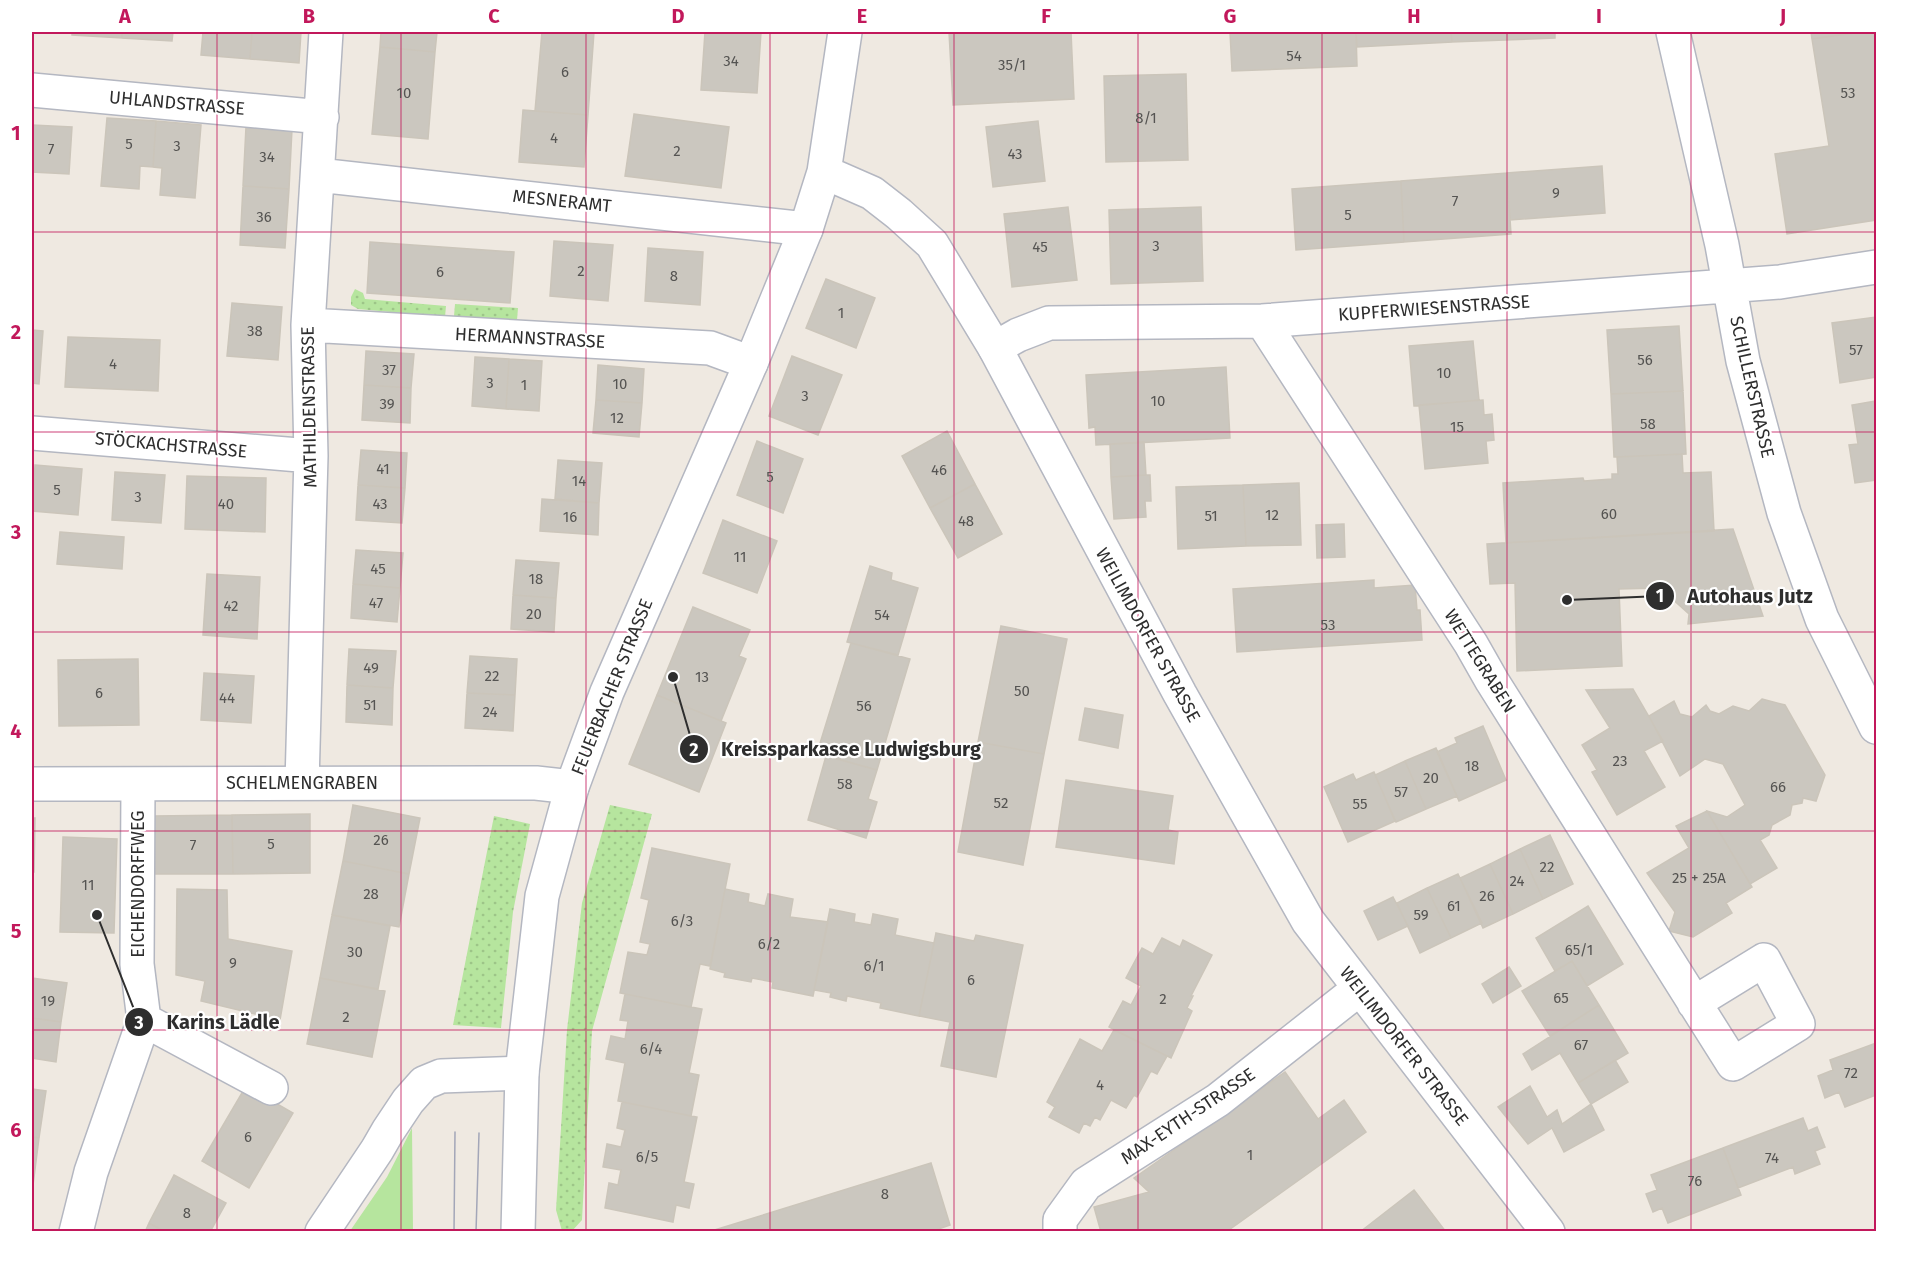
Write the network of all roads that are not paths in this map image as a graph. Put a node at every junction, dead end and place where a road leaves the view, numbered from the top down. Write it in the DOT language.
graph roads {
  1 [pos="326,32"];
  2 [pos="845,32"];
  3 [pos="1673,32"];
  4 [pos="32,90"];
  5 [pos="322,117"];
  6 [pos="824,172"];
  7 [pos="318,175"];
  8 [pos="806,229"];
  9 [pos="1876,267"];
  10 [pos="1730,286"];
  11 [pos="1262,321"];
  12 [pos="308,325"];
  13 [pos="995,348"];
  14 [pos="751,363"];
  15 [pos="32,433"];
  16 [pos="311,456"];
  17 [pos="1876,727"];
  18 [pos="302,783"];
  19 [pos="32,784"];
  20 [pos="138,784"];
  21 [pos="572,787"];
  22 [pos="1359,989"];
  23 [pos="1694,1003"];
  24 [pos="144,1020"];
  25 [pos="522,1073"];
  26 [pos="271,1088"];
  27 [pos="76,1232"];
  28 [pos="322,1232"];
  29 [pos="518,1232"];
  30 [pos="1060,1232"];
  31 [pos="1548,1232"];
  1 -- 5 [label="street, MATHILDENSTRASSE"];
  2 -- 6 [label="street"];
  3 -- 10 [label="street, SCHILLERSTRASSE"];
  4 -- 5 [label="street, UHLANDSTRASSE"];
  5 -- 7 [label="street, MATHILDENSTRASSE"];
  6 -- 8 [label="street, FEUERBACHER STRASSE"];
  6 -- 13 [label="street, WEILIMDORFER STRASSE"];
  7 -- 8 [label="street, MESNERAMT"];
  7 -- 12 [label="street, MATHILDENSTRASSE"];
  8 -- 14 [label="street, FEUERBACHER STRASSE"];
  9 -- 10 [label="street, KUPFERWIESENSTRASSE"];
  10 -- 11 [label="street, KUPFERWIESENSTRASSE"];
  10 -- 17 [label="street, SCHILLERSTRASSE"];
  11 -- 13 [label="street, KUPFERWIESENSTRASSE"];
  11 -- 23 [label="street, WETTEGRABEN"];
  12 -- 14 [label="street, HERMANNSTRASSE"];
  12 -- 16 [label="street, MATHILDENSTRASSE"];
  13 -- 22 [label="street, WEILIMDORFER STRASSE"];
  14 -- 21 [label="street, FEUERBACHER STRASSE"];
  15 -- 16 [label="street, STÖCKACHSTRASSE"];
  16 -- 18 [label="street, MATHILDENSTRASSE"];
  18 -- 20 [label="street, SCHELMENGRABEN"];
  18 -- 21 [label="street, SCHELMENGRABEN"];
  19 -- 20 [label="street, SCHELMENGRABEN"];
  20 -- 24 [label="street, EICHENDORFFWEG"];
  21 -- 25 [label="street, FEUERBACHER STRASSE"];
  22 -- 30 [label="street, MAX-EYTH-STRASSE"];
  22 -- 31 [label="street, WEILIMDORFER STRASSE"];
  24 -- 26 [label="street"];
  24 -- 27 [label="street, EICHENDORFFWEG"];
  25 -- 28 [label="street"];
  25 -- 29 [label="street, FEUERBACHER STRASSE"];
}
